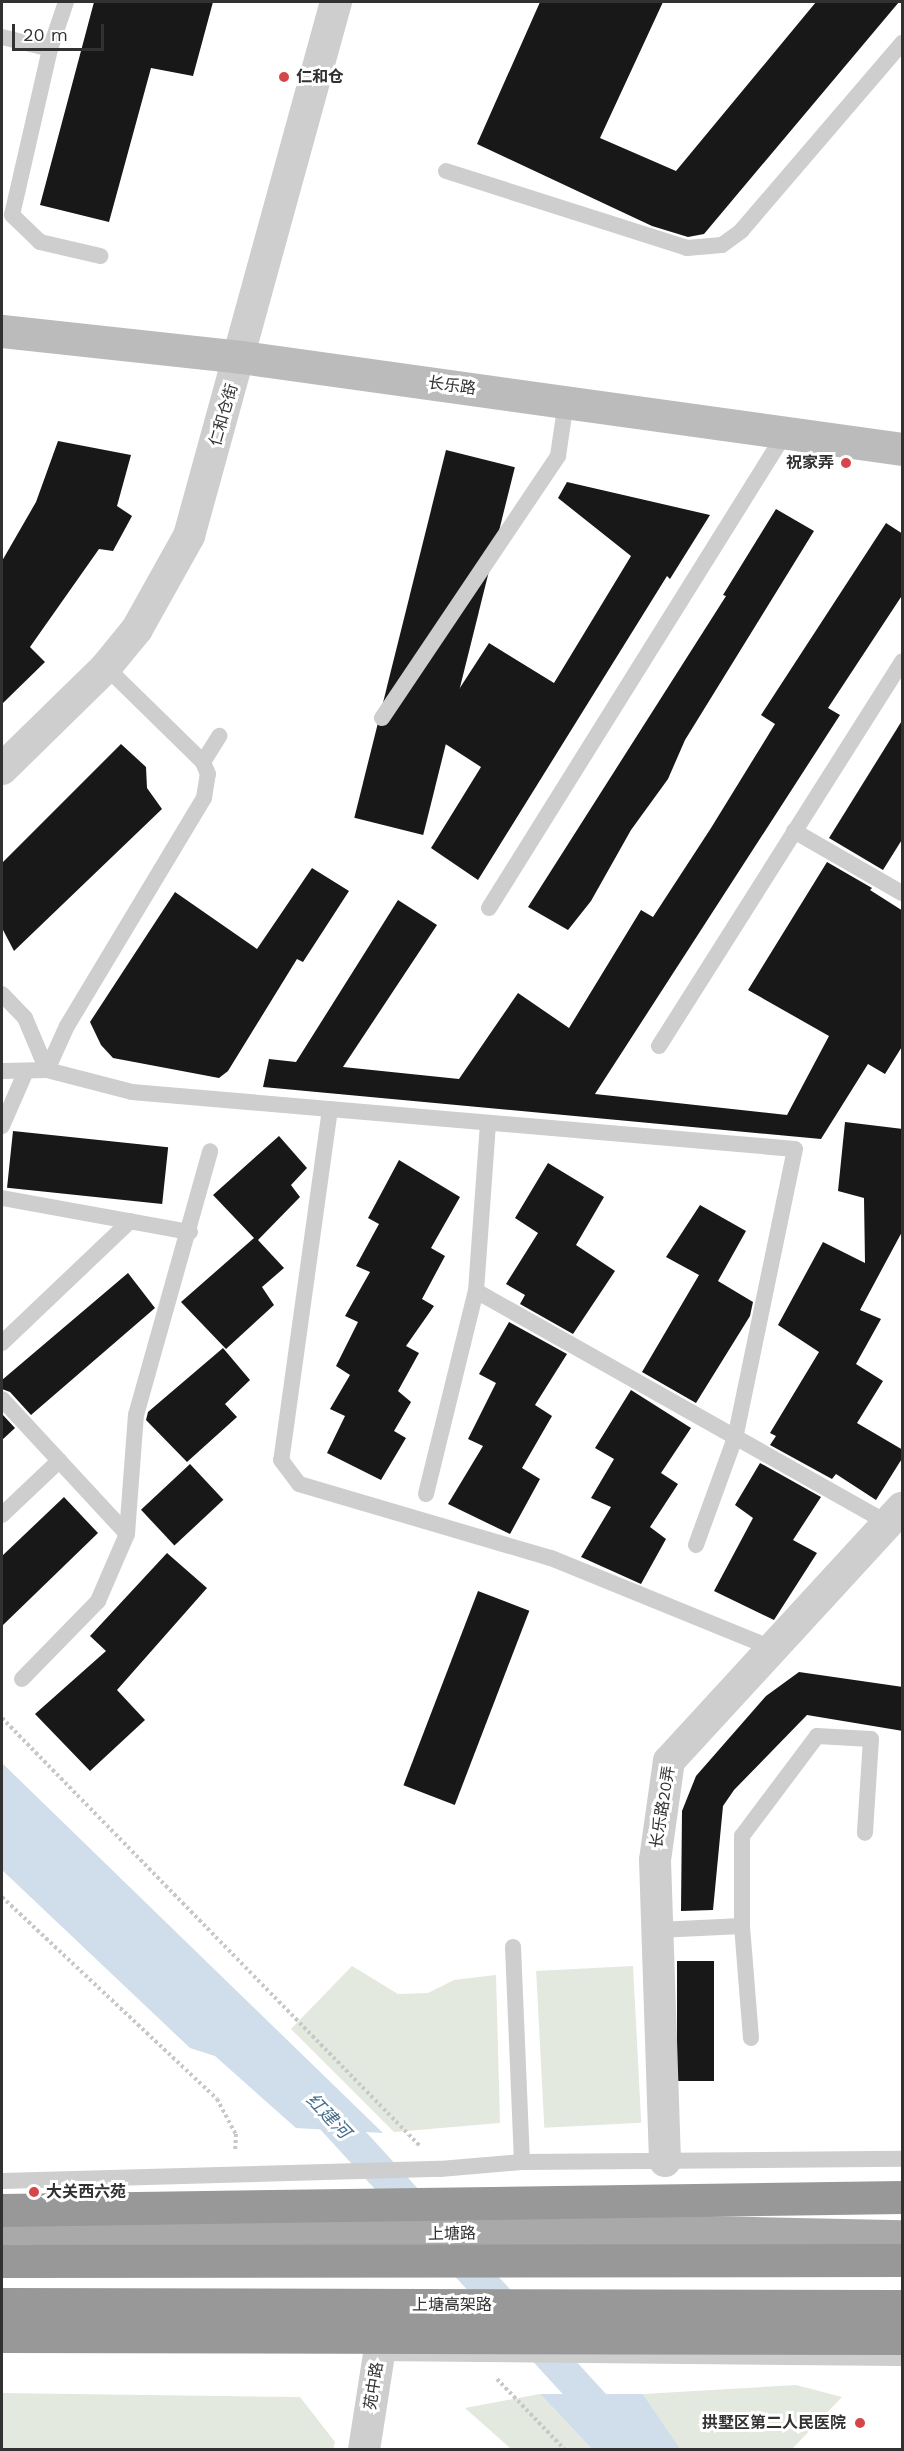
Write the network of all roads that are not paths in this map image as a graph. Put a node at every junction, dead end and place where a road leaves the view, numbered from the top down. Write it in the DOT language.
graph roads {
  1 [pos="66,2"];
  2 [pos="336,2"];
  3 [pos="2,36"];
  4 [pos="903,43"];
  5 [pos="50,49"];
  6 [pos="446,171"];
  7 [pos="100,256"];
  8 [pos="2,331"];
  9 [pos="241,357"];
  10 [pos="566,402"];
  11 [pos="786,432"];
  12 [pos="903,449"];
  13 [pos="903,661"];
  14 [pos="106,667"];
  15 [pos="382,718"];
  16 [pos="219,736"];
  17 [pos="203,762"];
  18 [pos="2,769"];
  19 [pos="794,831"];
  20 [pos="903,893"];
  21 [pos="489,908"];
  22 [pos="2,994"];
  23 [pos="660,1046"];
  24 [pos="47,1070"];
  25 [pos="2,1071"];
  26 [pos="26,1071"];
  27 [pos="330,1109"];
  28 [pos="488,1123"];
  29 [pos="2,1126"];
  30 [pos="210,1151"];
  31 [pos="2,1198"];
  32 [pos="130,1221"];
  33 [pos="190,1232"];
  34 [pos="476,1291"];
  35 [pos="2,1343"];
  36 [pos="2,1399"];
  37 [pos="736,1436"];
  38 [pos="59,1461"];
  39 [pos="426,1494"];
  40 [pos="2,1515"];
  41 [pos="896,1516"];
  42 [pos="127,1534"];
  43 [pos="696,1545"];
  44 [pos="771,1648"];
  45 [pos="22,1679"];
  46 [pos="865,1833"];
  47 [pos="742,1926"];
  48 [pos="658,1930"];
  49 [pos="513,1947"];
  50 [pos="751,2038"];
  51 [pos="903,2159"];
  52 [pos="666,2161"];
  53 [pos="522,2162"];
  54 [pos="2,2181"];
  55 [pos="903,2197"];
  56 [pos="2,2210"];
  57 [pos="903,2236"];
  58 [pos="2,2237"];
  59 [pos="903,2260"];
  60 [pos="2,2261"];
  61 [pos="2,2304"];
  62 [pos="903,2306"];
  63 [pos="2,2322"];
  64 [pos="903,2324"];
  65 [pos="2,2336"];
  66 [pos="382,2337"];
  67 [pos="903,2338"];
  68 [pos="2,2352"];
  69 [pos="903,2358"];
  70 [pos="364,2450"];
  1 -- 5 [label="lane"];
  2 -- 9 [label="street, 仁和仓街"];
  3 -- 5 [label="lane"];
  4 -- 6 [label="lane"];
  5 -- 7 [label="lane"];
  8 -- 9 [label="street, 长乐路"];
  9 -- 10 [label="street, 长乐路"];
  9 -- 14 [label="street, 仁和仓街"];
  10 -- 11 [label="street, 长乐路"];
  10 -- 15 [label="lane"];
  11 -- 12 [label="street, 长乐路"];
  11 -- 21 [label="lane"];
  13 -- 19 [label="lane"];
  14 -- 17 [label="lane"];
  14 -- 18 [label="street, 仁和仓街"];
  16 -- 17 [label="lane"];
  17 -- 24 [label="lane"];
  19 -- 20 [label="lane"];
  19 -- 23 [label="lane"];
  22 -- 24 [label="lane"];
  24 -- 26 [label="lane"];
  24 -- 27 [label="lane"];
  25 -- 26 [label="lane"];
  26 -- 29 [label="lane"];
  27 -- 28 [label="lane"];
  27 -- 44 [label="lane"];
  28 -- 34 [label="lane"];
  28 -- 37 [label="lane"];
  30 -- 33 [label="lane"];
  31 -- 32 [label="lane"];
  32 -- 33 [label="lane"];
  32 -- 35 [label="lane"];
  33 -- 42 [label="lane"];
  34 -- 37 [label="lane"];
  34 -- 39 [label="lane"];
  36 -- 38 [label="lane"];
  37 -- 41 [label="lane"];
  37 -- 43 [label="lane"];
  38 -- 40 [label="lane"];
  38 -- 42 [label="lane"];
  41 -- 44 [label="street, 长乐路20弄"];
  42 -- 45 [label="lane"];
  44 -- 48 [label="street, 长乐路20弄"];
  46 -- 47 [label="lane"];
  47 -- 48 [label="lane"];
  47 -- 50 [label="lane"];
  48 -- 52 [label="street, 长乐路20弄"];
  49 -- 53 [label="lane"];
  51 -- 52 [label="lane"];
  52 -- 53 [label="lane"];
  53 -- 54 [label="lane"];
  55 -- 56 [label="highway"];
  57 -- 58 [label="main road, 上塘路"];
  59 -- 60 [label="highway"];
  61 -- 62 [label="highway, 上塘高架路"];
  63 -- 66 [label="main road"];
  64 -- 66 [label="main road"];
  65 -- 67 [label="highway, bridge"];
  66 -- 68 [label="lane"];
  66 -- 69 [label="lane"];
  66 -- 70 [label="street, 苑中路"];
}
